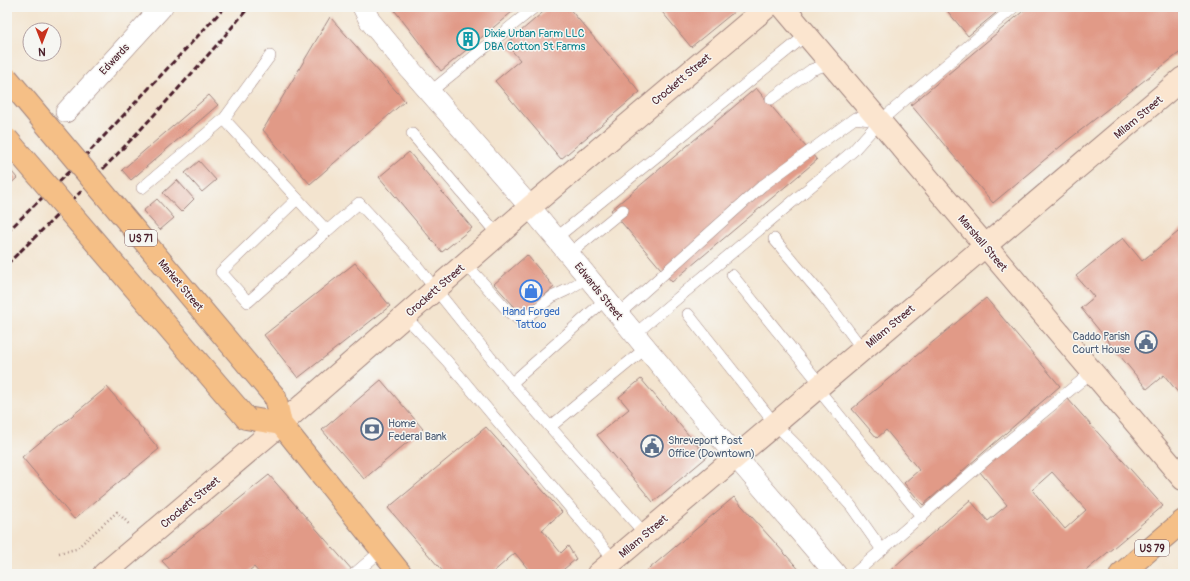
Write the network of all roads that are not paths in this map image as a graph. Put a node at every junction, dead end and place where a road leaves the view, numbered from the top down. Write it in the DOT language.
graph roads {
  1 [pos="162,7"];
  2 [pos="363,7"];
  3 [pos="535,7"];
  4 [pos="767,7"];
  5 [pos="783,7"];
  6 [pos="1014,7"];
  7 [pos="810,38"];
  8 [pos="270,56"];
  9 [pos="831,63"];
  10 [pos="7,78"];
  11 [pos="1183,78"];
  12 [pos="430,92"];
  13 [pos="770,99"];
  14 [pos="66,112"];
  15 [pos="224,119"];
  16 [pos="880,121"];
  17 [pos="412,134"];
  18 [pos="7,139"];
  19 [pos="142,188"];
  20 [pos="297,199"];
  21 [pos="530,207"];
  22 [pos="623,210"];
  23 [pos="327,231"];
  24 [pos="498,235"];
  25 [pos="774,239"];
  26 [pos="986,245"];
  27 [pos="563,246"];
  28 [pos="465,263"];
  29 [pos="732,275"];
  30 [pos="588,277"];
  31 [pos="435,290"];
  32 [pos="613,307"];
  33 [pos="688,314"];
  34 [pos="405,316"];
  35 [pos="640,341"];
  36 [pos="862,350"];
  37 [pos="1092,372"];
  38 [pos="512,383"];
  39 [pos="819,386"];
  40 [pos="281,424"];
  41 [pos="775,424"];
  42 [pos="550,427"];
  43 [pos="736,457"];
  44 [pos="1183,479"];
  45 [pos="922,517"];
  46 [pos="1183,522"];
  47 [pos="645,534"];
  48 [pos="882,550"];
  49 [pos="381,551"];
  50 [pos="614,560"];
  51 [pos="104,574"];
  52 [pos="354,574"];
  53 [pos="401,574"];
  54 [pos="598,574"];
  55 [pos="836,574"];
  56 [pos="854,574"];
  57 [pos="1121,574"];
  1 -- 14 [label="street, Edwards"];
  2 -- 12 [label="street, Edwards Street"];
  3 -- 12 [label="lane"];
  4 -- 21 [label="street, Crockett Street"];
  5 -- 7 [label="street, Marshall Street"];
  6 -- 16 [label="lane"];
  7 -- 9 [label="street, Marshall Street"];
  7 -- 27 [label="lane"];
  8 -- 15 [label="lane"];
  9 -- 13 [label="lane"];
  9 -- 16 [label="street, Marshall Street"];
  10 -- 40 [label="main road, Market Street / US 71, bridge"];
  11 -- 26 [label="street, Milam Street"];
  12 -- 21 [label="street, Edwards Street"];
  15 -- 19 [label="lane"];
  15 -- 20 [label="lane"];
  16 -- 26 [label="street, Marshall Street"];
  16 -- 32 [label="lane"];
  16 -- 35 [label="lane"];
  17 -- 24 [label="lane"];
  18 -- 40 [label="main road, bridge"];
  20 -- 23 [label="lane"];
  20 -- 23 [label="lane"];
  21 -- 24 [label="street, Crockett Street"];
  21 -- 27 [label="street, Edwards Street"];
  22 -- 27 [label="lane"];
  23 -- 31 [label="lane"];
  24 -- 28 [label="street, Crockett Street"];
  25 -- 36 [label="lane"];
  26 -- 36 [label="street, Milam Street"];
  26 -- 37 [label="street, Marshall Street"];
  27 -- 30 [label="street, Edwards Street"];
  28 -- 30 [label="lane"];
  28 -- 31 [label="street, Crockett Street"];
  29 -- 39 [label="lane"];
  30 -- 32 [label="street, Edwards Street"];
  31 -- 34 [label="street, Crockett Street"];
  31 -- 38 [label="lane"];
  32 -- 35 [label="street, Edwards Street"];
  32 -- 38 [label="lane"];
  33 -- 41 [label="lane"];
  34 -- 40 [label="street, Crockett Street"];
  34 -- 50 [label="lane"];
  35 -- 42 [label="lane"];
  35 -- 43 [label="street, Edwards Street"];
  36 -- 39 [label="street, Milam Street"];
  37 -- 44 [label="street, Marshall Street"];
  37 -- 45 [label="lane"];
  38 -- 42 [label="lane"];
  39 -- 41 [label="street, Milam Street"];
  39 -- 45 [label="lane"];
  40 -- 49 [label="main road, Market Street / US 71"];
  40 -- 51 [label="street, Crockett Street"];
  41 -- 43 [label="street, Milam Street"];
  41 -- 48 [label="lane"];
  42 -- 47 [label="lane"];
  43 -- 47 [label="street, Milam Street"];
  43 -- 55 [label="street, Edwards Street"];
  45 -- 48 [label="lane"];
  46 -- 57 [label="main road, US 79"];
  47 -- 50 [label="street, Milam Street"];
  48 -- 56 [label="lane"];
  49 -- 52 [label="lane"];
  49 -- 53 [label="main road, Market Street / US 71"];
  50 -- 54 [label="street, Milam Street"];
}
